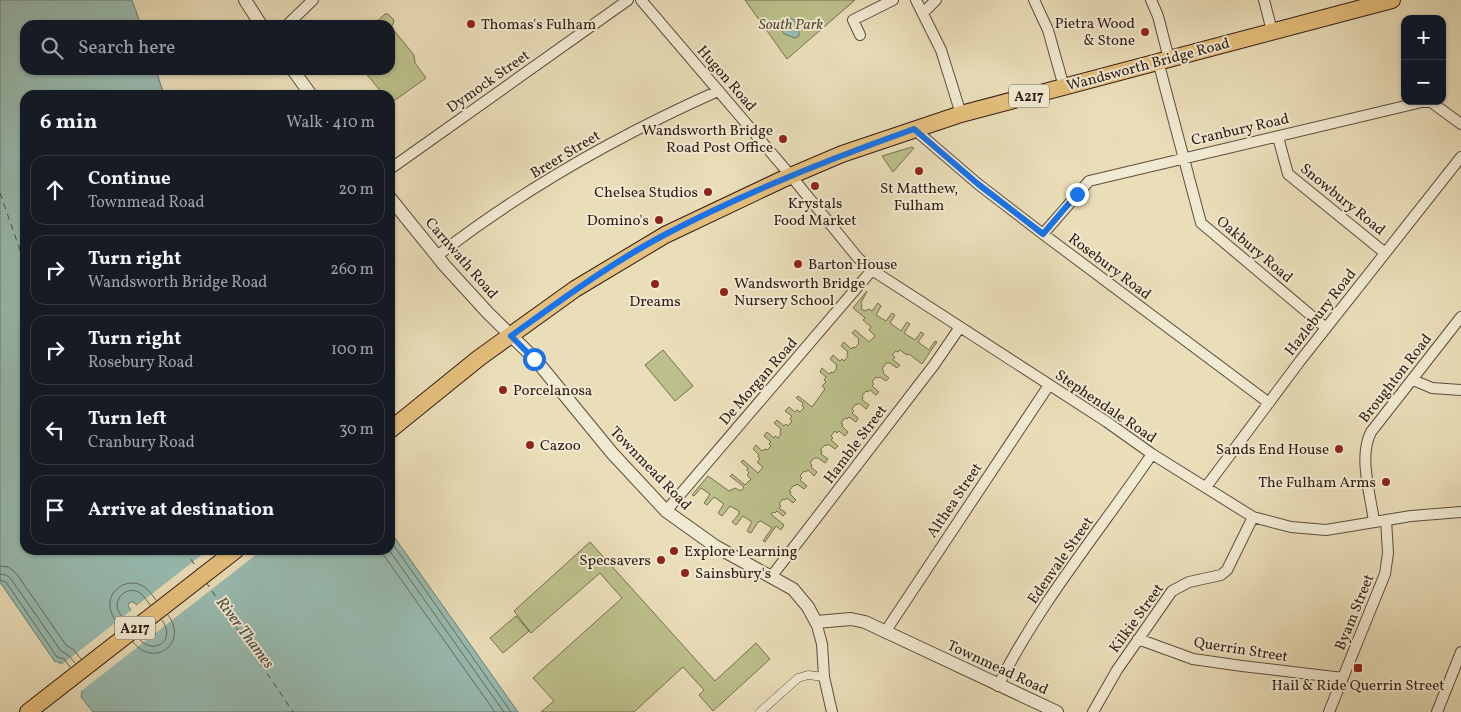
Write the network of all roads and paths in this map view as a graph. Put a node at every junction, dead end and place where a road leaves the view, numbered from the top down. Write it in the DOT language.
graph roads {
  1 [pos="245,0"];
  2 [pos="313,0"];
  3 [pos="628,0"];
  4 [pos="641,0"];
  5 [pos="893,0"];
  6 [pos="916,0"];
  7 [pos="936,0"];
  8 [pos="1034,0"];
  9 [pos="1151,0"];
  10 [pos="1264,0"];
  11 [pos="1383,1"];
  12 [pos="923,13"];
  13 [pos="258,20"];
  14 [pos="291,20"];
  15 [pos="1272,32"];
  16 [pos="860,34"];
  17 [pos="1164,60"];
  18 [pos="297,75"];
  19 [pos="1064,87"];
  20 [pos="307,90"];
  21 [pos="718,91"];
  22 [pos="961,114"];
  23 [pos="1461,124"];
  24 [pos="914,129"];
  25 [pos="1278,136"];
  26 [pos="1461,157"];
  27 [pos="1183,158"];
  28 [pos="395,165"];
  29 [pos="791,176"];
  30 [pos="395,204"];
  31 [pos="1043,234"];
  32 [pos="1385,253"];
  33 [pos="437,256"];
  34 [pos="872,270"];
  35 [pos="1461,317"];
  36 [pos="960,327"];
  37 [pos="1326,328"];
  38 [pos="511,336"];
  39 [pos="1413,380"];
  40 [pos="1048,385"];
  41 [pos="1461,390"];
  42 [pos="1269,403"];
  43 [pos="395,426"];
  44 [pos="1152,454"];
  45 [pos="1206,487"];
  46 [pos="666,511"];
  47 [pos="1461,512"];
  48 [pos="1253,517"];
  49 [pos="1386,520"];
  50 [pos="1374,522"];
  51 [pos="230,555"];
  52 [pos="771,577"];
  53 [pos="816,622"];
  54 [pos="886,633"];
  55 [pos="1138,638"];
  56 [pos="1461,652"];
  57 [pos="824,677"];
  58 [pos="1343,678"];
  59 [pos="998,686"];
  60 [pos="32,709"];
  61 [pos="760,712"];
  62 [pos="832,712"];
  63 [pos="1057,712"];
  64 [pos="1093,712"];
  65 [pos="1329,712"];
  66 [pos="1437,712"];
  1 -- 13 [label="street"];
  2 -- 14 [label="street"];
  3 -- 28 [label="street, Dymock Street"];
  4 -- 21 [label="street, Hugon Road"];
  5 -- 16 [label="street"];
  6 -- 12 [label="street"];
  7 -- 12 [label="street"];
  8 -- 19 [label="street"];
  9 -- 17 [label="street, Oakbury Road"];
  10 -- 15 [label="street"];
  11 -- 15 [label="main road, Wandsworth Bridge Road / A217"];
  12 -- 22 [label="street"];
  15 -- 17 [label="main road, Wandsworth Bridge Road / A217"];
  17 -- 19 [label="main road, Wandsworth Bridge Road / A217"];
  17 -- 27 [label="street, Oakbury Road"];
  18 -- 20 [label="street"];
  19 -- 22 [label="main road, Wandsworth Bridge Road / A217"];
  21 -- 29 [label="street, Hugon Road"];
  21 -- 33 [label="street, Breer Street"];
  22 -- 24 [label="main road, Wandsworth Bridge Road / A217"];
  23 -- 25 [label="street, Cranbury Road"];
  24 -- 29 [label="main road, Wandsworth Bridge Road / A217"];
  24 -- 31 [label="street, Rosebury Road"];
  25 -- 27 [label="street, Cranbury Road"];
  25 -- 32 [label="street, Snowbury Road"];
  26 -- 32 [label="street, Hazlebury Road"];
  27 -- 31 [label="street, Cranbury Road"];
  27 -- 37 [label="street, Oakbury Road"];
  29 -- 34 [label="street, Stephendale Road"];
  29 -- 38 [label="main road, Wandsworth Bridge Road / A217"];
  30 -- 33 [label="street, Carnwath Road"];
  31 -- 42 [label="street, Rosebury Road"];
  32 -- 37 [label="street, Hazlebury Road"];
  33 -- 38 [label="street, Carnwath Road"];
  34 -- 36 [label="street, Stephendale Road"];
  34 -- 46 [label="street, De Morgan Road"];
  35 -- 39 [label="street, Broughton Road"];
  36 -- 40 [label="street, Stephendale Road"];
  36 -- 52 [label="street, Hamble Street"];
  37 -- 42 [label="street, Hazlebury Road"];
  38 -- 43 [label="main road, Wandsworth Bridge Road / A217"];
  38 -- 46 [label="street, Townmead Road"];
  39 -- 41 [label="street"];
  39 -- 50 [label="street, Broughton Road"];
  40 -- 44 [label="street, Stephendale Road"];
  40 -- 54 [label="street, Althea Street"];
  42 -- 45 [label="street, Hazlebury Road"];
  44 -- 45 [label="street, Stephendale Road"];
  44 -- 59 [label="street, Edenvale Street"];
  45 -- 48 [label="street, Stephendale Road"];
  46 -- 52 [label="street, Townmead Road"];
  47 -- 49 [label="street, Stephendale Road"];
  48 -- 50 [label="street, Stephendale Road"];
  48 -- 55 [label="street, Kilkie Street"];
  49 -- 50 [label="street, Stephendale Road"];
  49 -- 58 [label="street, Byam Street"];
  51 -- 60 [label="main road, A217"];
  52 -- 53 [label="street, Townmead Road"];
  53 -- 54 [label="street, Townmead Road"];
  53 -- 57 [label="street"];
  54 -- 59 [label="street, Townmead Road"];
  55 -- 58 [label="street, Querrin Street"];
  55 -- 64 [label="street, Kilkie Street"];
  56 -- 66 [label="street"];
  57 -- 61 [label="street"];
  57 -- 62 [label="street"];
  58 -- 65 [label="street, Byam Street"];
  59 -- 63 [label="street, Townmead Road"];
}
